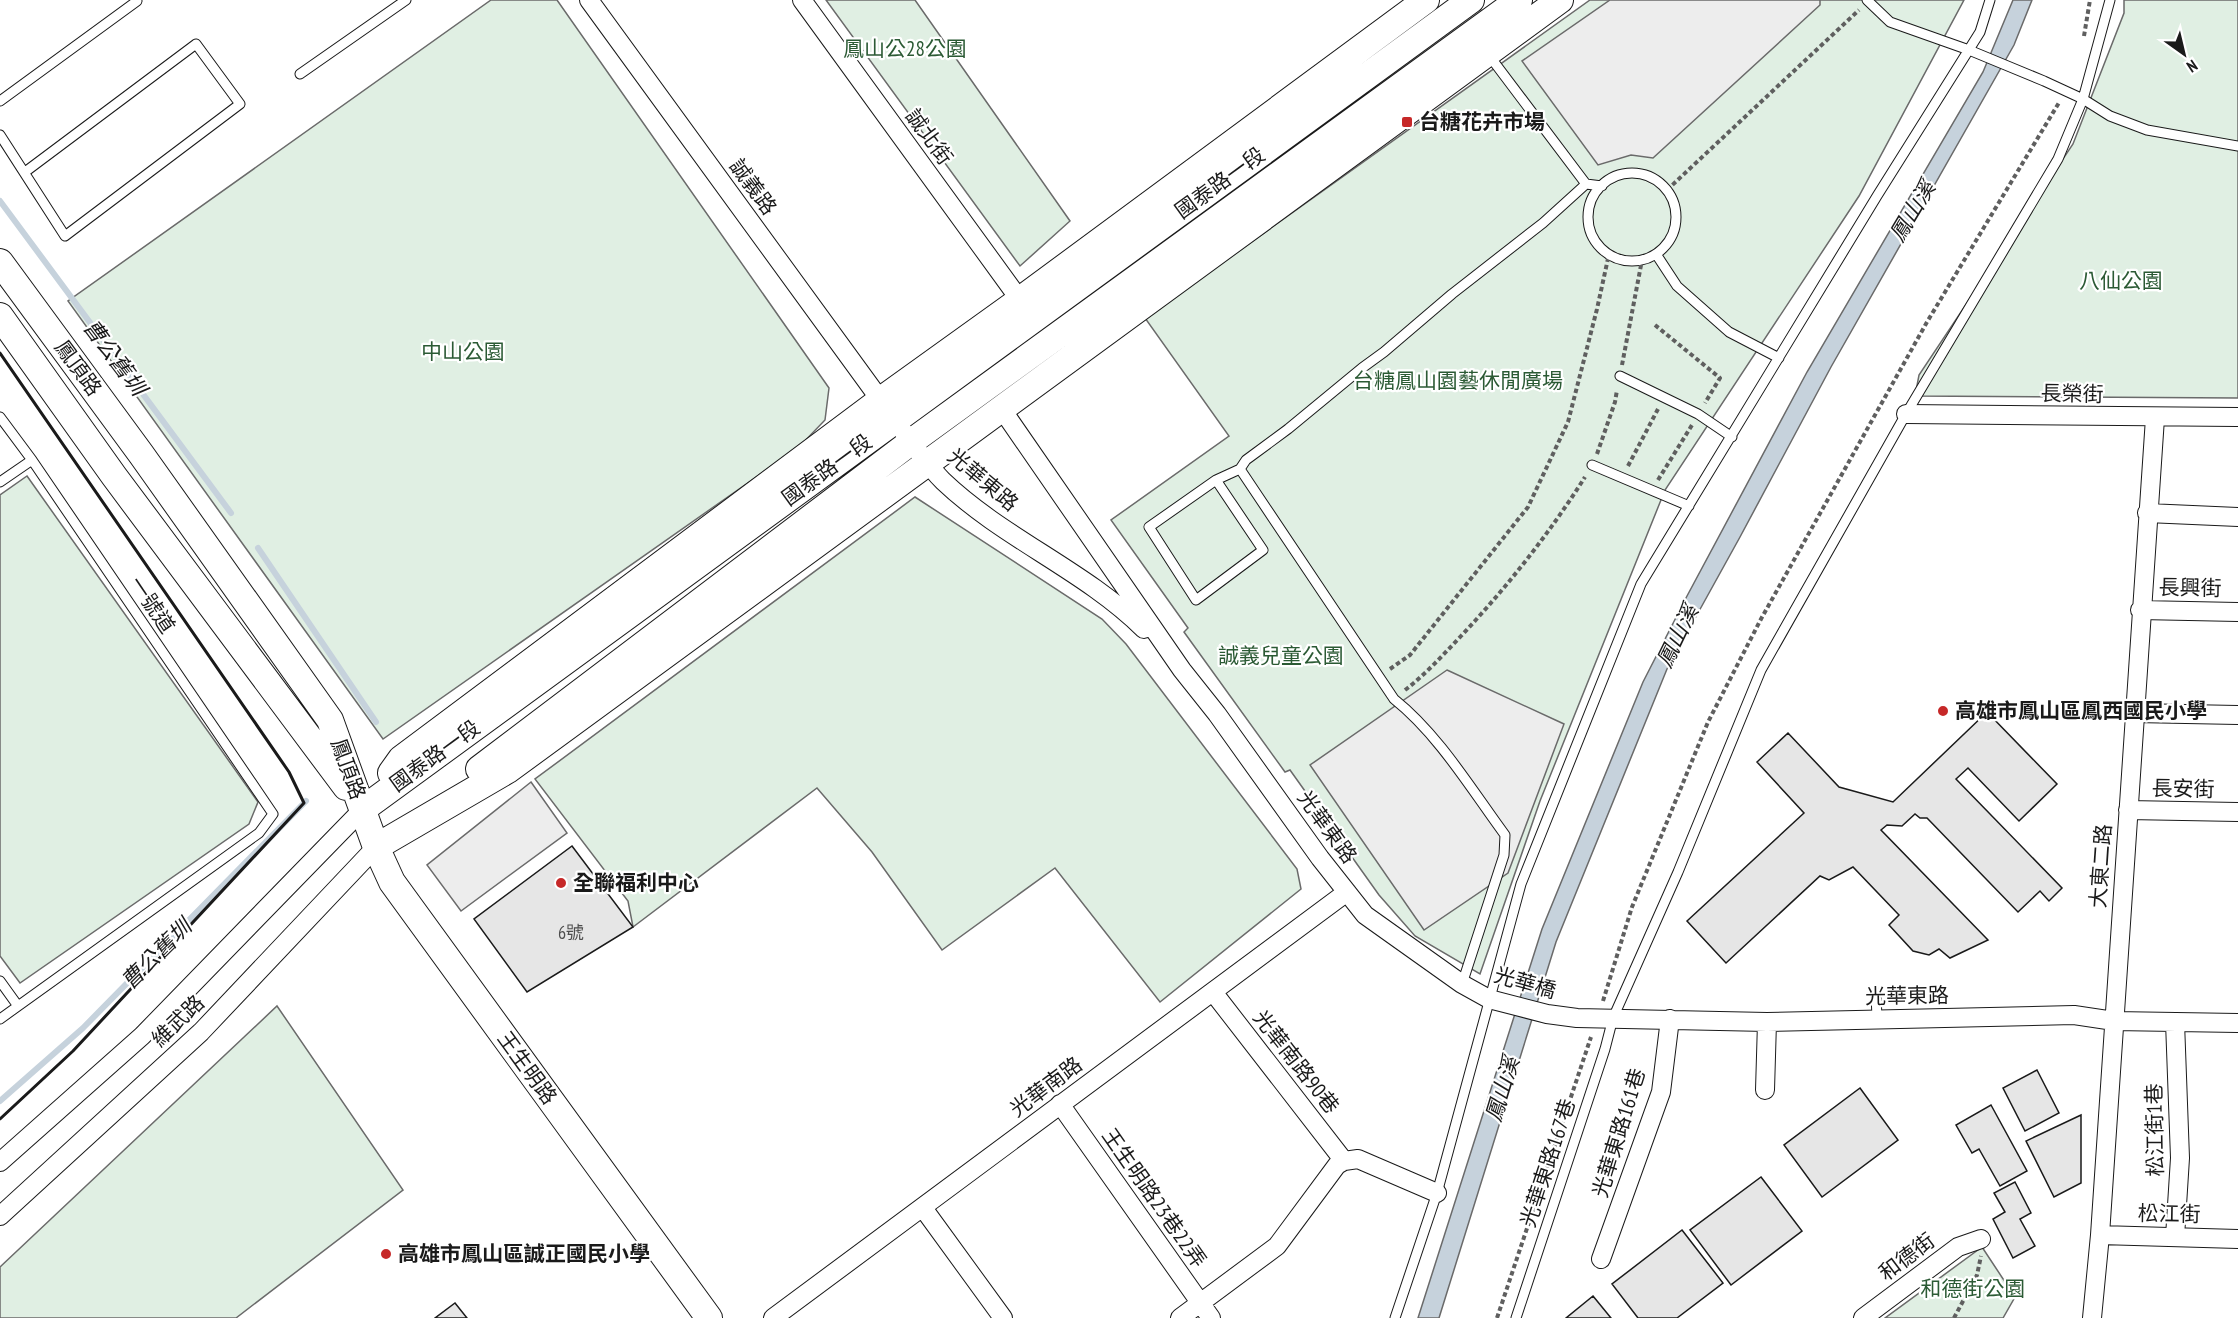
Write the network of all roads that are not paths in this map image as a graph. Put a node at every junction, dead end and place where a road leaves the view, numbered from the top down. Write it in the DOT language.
graph roads {
  1 [pos="406,0"];
  2 [pos="589,0"];
  3 [pos="802,0"];
  4 [pos="1426,0"];
  5 [pos="1520,0"];
  6 [pos="1560,0"];
  7 [pos="1990,0"];
  8 [pos="2110,0"];
  9 [pos="137,1"];
  10 [pos="1868,1"];
  11 [pos="1467,20"];
  12 [pos="1969,50"];
  13 [pos="300,74"];
  14 [pos="2083,99"];
  15 [pos="0,102"];
  16 [pos="0,135"];
  17 [pos="2238,146"];
  18 [pos="25,172"];
  19 [pos="1586,184"];
  20 [pos="1602,186"];
  21 [pos="1656,254"];
  22 [pos="0,262"];
  23 [pos="1020,300"];
  24 [pos="0,316"];
  25 [pos="1779,358"];
  26 [pos="1620,376"];
  27 [pos="1002,408"];
  28 [pos="888,410"];
  29 [pos="1906,414"];
  30 [pos="0,417"];
  31 [pos="2238,417"];
  32 [pos="2155,418"];
  33 [pos="1732,437"];
  34 [pos="911,442"];
  35 [pos="32,460"];
  36 [pos="927,462"];
  37 [pos="1592,465"];
  38 [pos="1240,469"];
  39 [pos="1216,480"];
  40 [pos="0,482"];
  41 [pos="1689,506"];
  42 [pos="2147,513"];
  43 [pos="2238,516"];
  44 [pos="814,531"];
  45 [pos="2140,610"];
  46 [pos="2238,612"];
  47 [pos="1182,670"];
  48 [pos="2134,713"];
  49 [pos="2238,715"];
  50 [pos="363,809"];
  51 [pos="2127,810"];
  52 [pos="2238,812"];
  53 [pos="376,848"];
  54 [pos="1347,892"];
  55 [pos="0,981"];
  56 [pos="1462,984"];
  57 [pos="1213,992"];
  58 [pos="1876,993"];
  59 [pos="1489,999"];
  60 [pos="18,1006"];
  61 [pos="1577,1018"];
  62 [pos="1612,1018"];
  63 [pos="0,1019"];
  64 [pos="1670,1019"];
  65 [pos="1878,1019"];
  66 [pos="1767,1022"];
  67 [pos="2114,1022"];
  68 [pos="2175,1022"];
  69 [pos="2238,1023"];
  70 [pos="1765,1090"];
  71 [pos="1060,1104"];
  72 [pos="1344,1161"];
  73 [pos="0,1162"];
  74 [pos="1437,1193"];
  75 [pos="923,1208"];
  76 [pos="0,1216"];
  77 [pos="2100,1235"];
  78 [pos="2175,1237"];
  79 [pos="1981,1239"];
  80 [pos="2238,1239"];
  81 [pos="1601,1259"];
  82 [pos="1199,1302"];
  83 [pos="709,1318"];
  84 [pos="773,1318"];
  85 [pos="1003,1318"];
  86 [pos="1180,1318"];
  87 [pos="1211,1318"];
  88 [pos="1395,1318"];
  89 [pos="1516,1318"];
  90 [pos="1863,1318"];
  91 [pos="2092,1318"];
  1 -- 13 [label="lane"];
  2 -- 28 [label="street, 誠義路"];
  3 -- 23 [label="street, 誠北街"];
  4 -- 23 [label="street, 國泰路一段"];
  5 -- 11 [label="street, 國泰路一段"];
  6 -- 11 [label="street, 國泰路一段"];
  7 -- 12 [label="lane"];
  8 -- 14 [label="lane, 光華東路167巷"];
  9 -- 15 [label="lane"];
  10 -- 12 [label="lane"];
  11 -- 19 [label="lane"];
  11 -- 27 [label="street, 國泰路一段"];
  11 -- 28 [label="street, 國泰路一段"];
  11 -- 34 [label="street, 國泰路一段"];
  12 -- 14 [label="lane"];
  12 -- 25 [label="lane"];
  14 -- 17 [label="lane"];
  14 -- 29 [label="lane, 光華東路167巷"];
  16 -- 18 [label="lane"];
  18 -- 18 [label="lane"];
  19 -- 20 [label="lane"];
  19 -- 38 [label="lane"];
  20 -- 21 [label="lane"];
  20 -- 21 [label="lane"];
  21 -- 25 [label="lane"];
  22 -- 50 [label="street, 鳳頂路"];
  23 -- 28 [label="street, 國泰路一段"];
  24 -- 50 [label="street, 鳳頂路"];
  25 -- 33 [label="lane"];
  26 -- 33 [label="lane"];
  27 -- 36 [label="street, 國泰路一段"];
  27 -- 47 [label="street, 光華東路"];
  28 -- 34 [label="street, 光華東路"];
  28 -- 50 [label="street, 國泰路一段"];
  29 -- 32 [label="street, 長榮街"];
  29 -- 62 [label="lane, 光華東路167巷"];
  30 -- 35 [label="lane, 一號道"];
  31 -- 32 [label="street, 長榮街"];
  32 -- 42 [label="street, 大東二路"];
  33 -- 41 [label="lane"];
  34 -- 36 [label="street, 光華東路"];
  34 -- 44 [label="street, 國泰路一段"];
  35 -- 40 [label="lane"];
  35 -- 60 [label="lane, 一號道"];
  36 -- 44 [label="street, 國泰路一段"];
  36 -- 47 [label="street, 光華東路"];
  37 -- 41 [label="lane"];
  38 -- 39 [label="lane"];
  38 -- 56 [label="lane"];
  39 -- 39 [label="lane"];
  41 -- 59 [label="lane"];
  42 -- 43 [label="street"];
  42 -- 45 [label="street, 大東二路"];
  44 -- 53 [label="street, 國泰路一段"];
  45 -- 46 [label="street, 長興街"];
  45 -- 48 [label="street, 大東二路"];
  47 -- 54 [label="street, 光華東路"];
  48 -- 49 [label="street"];
  48 -- 51 [label="street, 大東二路"];
  50 -- 53 [label="street, 王生明路"];
  50 -- 73 [label="street, 維武路"];
  51 -- 52 [label="street, 長安街"];
  51 -- 67 [label="street, 大東二路"];
  53 -- 76 [label="street, 維武路"];
  53 -- 83 [label="street, 王生明路"];
  54 -- 56 [label="street, 光華東路"];
  54 -- 57 [label="street, 光華南路"];
  55 -- 60 [label="lane"];
  56 -- 59 [label="street, 光華橋"];
  57 -- 71 [label="street, 光華南路"];
  57 -- 72 [label="street, 光華南路90巷"];
  58 -- 65 [label="lane"];
  59 -- 61 [label="street, 光華橋"];
  59 -- 74 [label="lane"];
  60 -- 63 [label="lane"];
  61 -- 62 [label="street, 光華東路"];
  62 -- 64 [label="street, 光華東路"];
  62 -- 89 [label="lane, 光華東路167巷"];
  64 -- 66 [label="street, 光華東路"];
  64 -- 81 [label="street, 光華東路161巷"];
  65 -- 66 [label="street, 光華東路"];
  65 -- 67 [label="street, 光華東路"];
  66 -- 70 [label="street"];
  67 -- 68 [label="street, 光華東路"];
  67 -- 77 [label="street, 大東二路"];
  68 -- 69 [label="street, 光華東路"];
  68 -- 78 [label="street, 松江街1巷"];
  71 -- 75 [label="street, 光華南路"];
  71 -- 82 [label="street, 王生明路23巷22弄"];
  72 -- 74 [label="street"];
  72 -- 82 [label="street"];
  74 -- 88 [label="lane"];
  75 -- 84 [label="street, 光華南路"];
  75 -- 85 [label="street"];
  77 -- 78 [label="street, 松江街"];
  77 -- 91 [label="street, 大東二路"];
  78 -- 80 [label="street, 松江街"];
  79 -- 90 [label="street, 和德街"];
  82 -- 86 [label="street"];
  82 -- 87 [label="street, 王生明路23巷22弄"];
}
